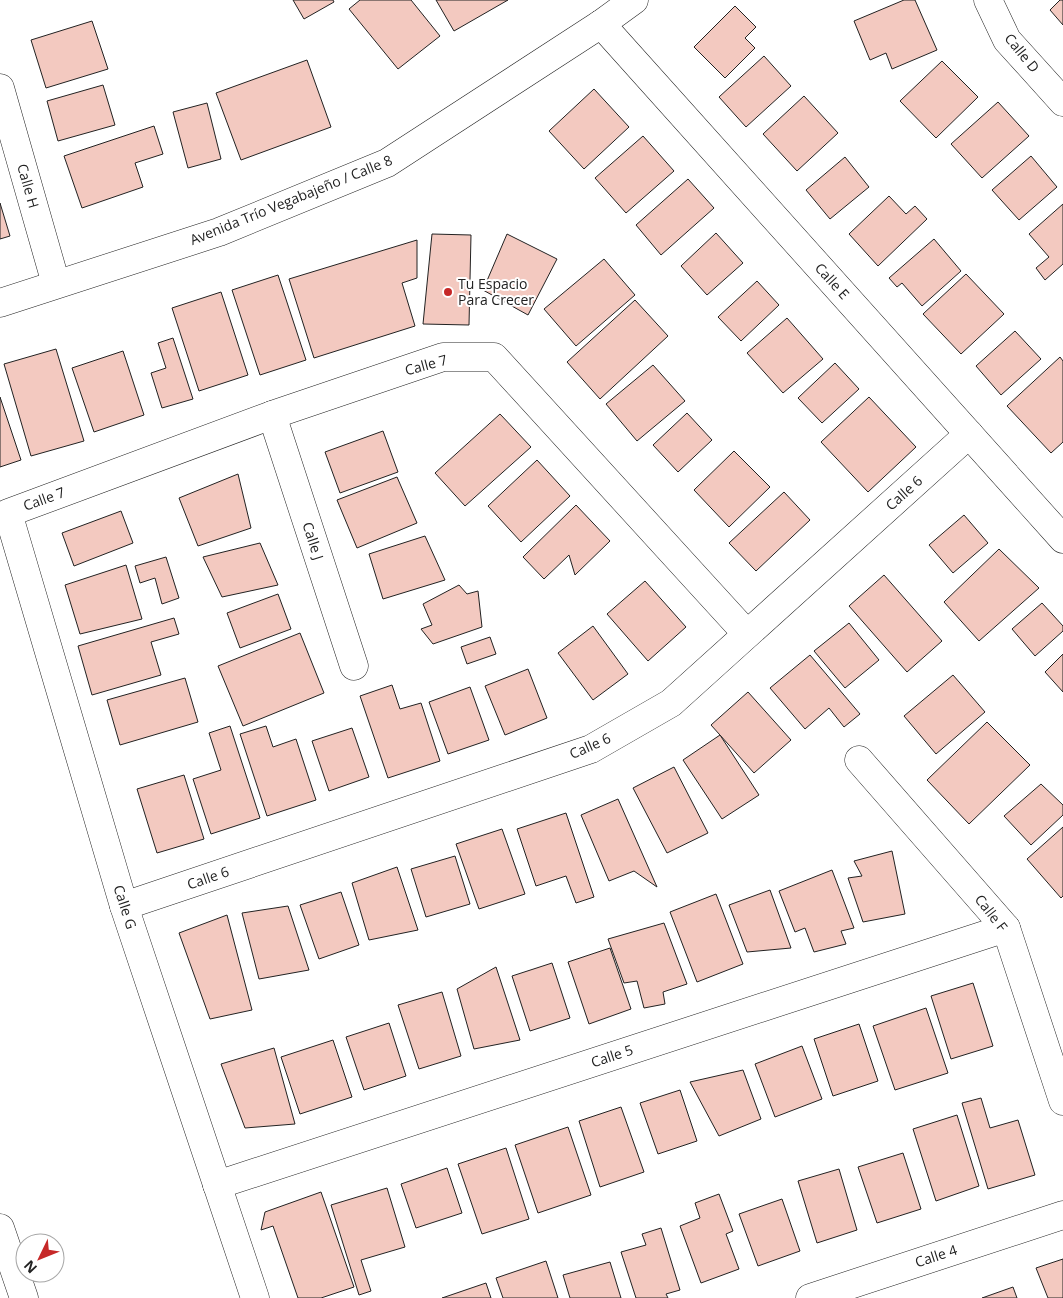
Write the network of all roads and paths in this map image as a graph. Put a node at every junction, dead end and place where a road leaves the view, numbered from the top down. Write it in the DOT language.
graph roads {
  1 [pos="634,0"];
  2 [pos="988,0"];
  3 [pos="601,24"];
  4 [pos="0,88"];
  5 [pos="1063,102"];
  6 [pos="56,284"];
  7 [pos="0,303"];
  8 [pos="272,415"];
  9 [pos="970,434"];
  10 [pos="8,512"];
  11 [pos="1063,539"];
  12 [pos="747,634"];
  13 [pos="354,666"];
  14 [pos="859,760"];
  15 [pos="124,906"];
  16 [pos="1006,928"];
  17 [pos="1063,1101"];
  18 [pos="217,1185"];
  19 [pos="1063,1215"];
  20 [pos="0,1228"];
  21 [pos="24,1298"];
  22 [pos="256,1298"];
  23 [pos="810,1298"];
  1 -- 3 [label="main road, Avenida Trío Vegabajeño / Calle 8"];
  2 -- 5 [label="main road, Calle D"];
  3 -- 6 [label="main road, Avenida Trío Vegabajeño / Calle 8"];
  3 -- 9 [label="main road, Calle E"];
  4 -- 6 [label="main road, Calle H"];
  6 -- 7 [label="main road, Avenida Trío Vegabajeño / Calle 8"];
  8 -- 10 [label="main road, Calle 7"];
  8 -- 12 [label="main road, Calle 7"];
  8 -- 13 [label="main road, Calle J"];
  9 -- 11 [label="main road, Calle E"];
  9 -- 12 [label="main road, Calle 6"];
  10 -- 15 [label="main road, Calle G"];
  12 -- 15 [label="main road, Calle 6"];
  14 -- 16 [label="main road, Calle F"];
  15 -- 18 [label="main road, Calle G"];
  16 -- 17 [label="main road, Calle F"];
  16 -- 18 [label="main road, Calle 5"];
  18 -- 22 [label="main road, Calle G"];
  19 -- 23 [label="main road, Calle 4"];
  20 -- 21 [label="main road"];
}
